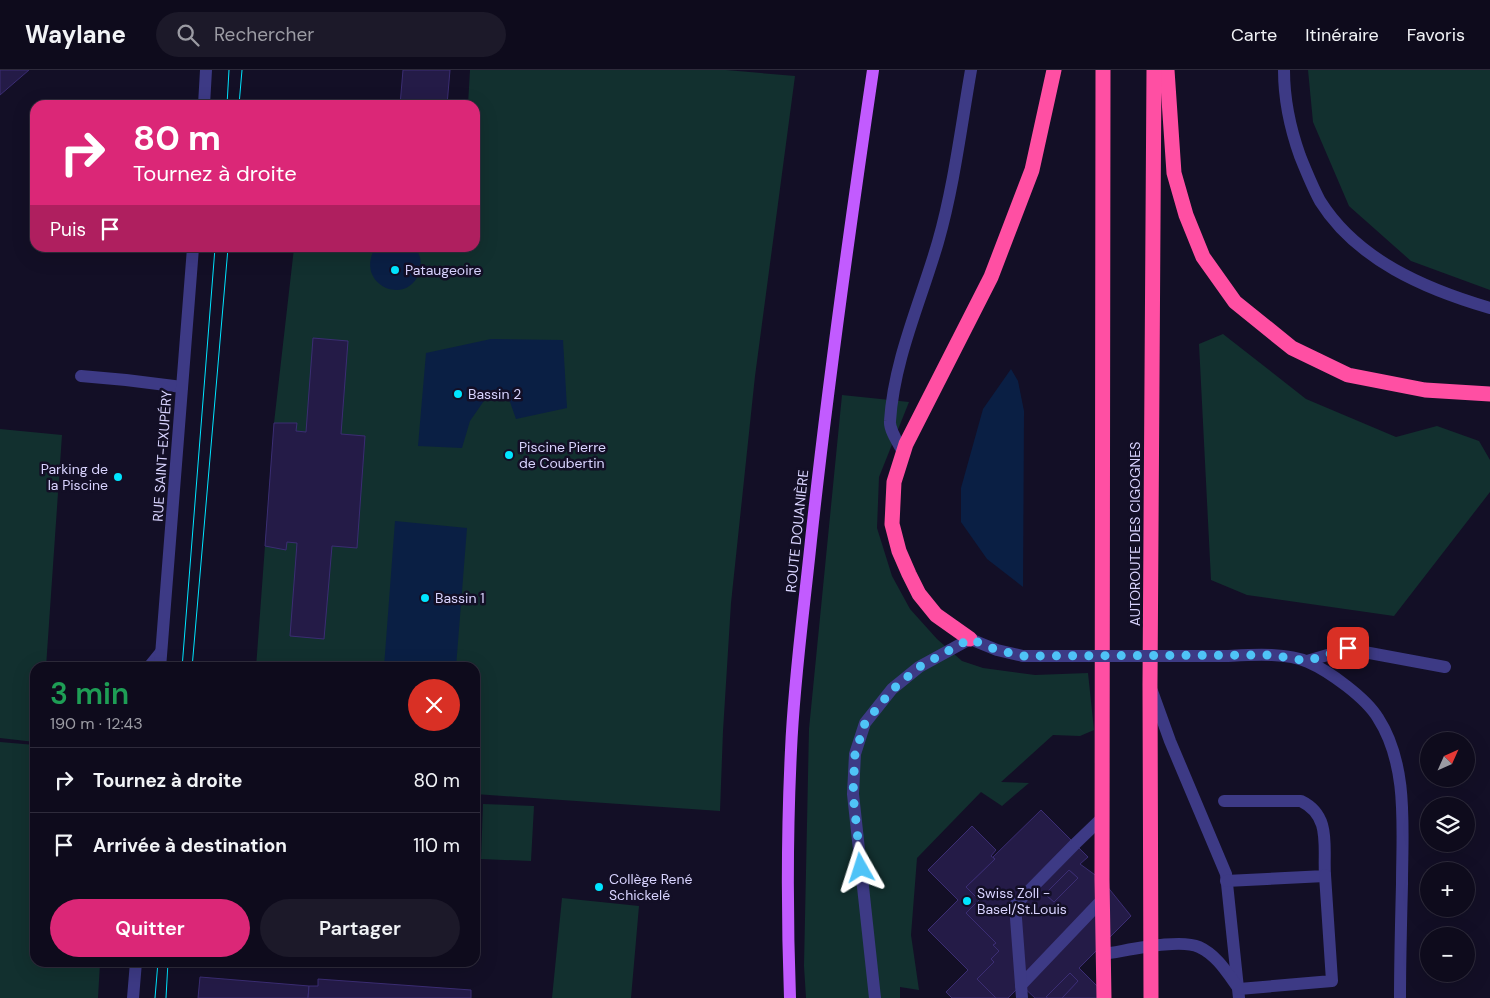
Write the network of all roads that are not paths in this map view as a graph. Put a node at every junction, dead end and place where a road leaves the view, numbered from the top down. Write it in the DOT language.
graph roads {
  1 [pos="206,70"];
  2 [pos="873,70"];
  3 [pos="971,70"];
  4 [pos="1054,70"];
  5 [pos="1103,70"];
  6 [pos="1154,70"];
  7 [pos="1167,70"];
  8 [pos="1284,70"];
  9 [pos="204,100"];
  10 [pos="193,252"];
  11 [pos="1490,308"];
  12 [pos="81,376"];
  13 [pos="182,386"];
  14 [pos="1490,394"];
  15 [pos="902,452"];
  16 [pos="970,639"];
  17 [pos="162,652"];
  18 [pos="1307,661"];
  19 [pos="153,662"];
  20 [pos="161,662"];
  21 [pos="1445,667"];
  22 [pos="1150,685"];
  23 [pos="1224,801"];
  24 [pos="1102,818"];
  25 [pos="1325,875"];
  26 [pos="1226,881"];
  27 [pos="1102,900"];
  28 [pos="1152,947"];
  29 [pos="1103,954"];
  30 [pos="136,967"];
  31 [pos="1021,985"];
  32 [pos="1239,993"];
  33 [pos="133,998"];
  34 [pos="790,998"];
  35 [pos="875,998"];
  36 [pos="1022,998"];
  37 [pos="1104,998"];
  38 [pos="1151,998"];
  39 [pos="1400,998"];
  1 -- 9 [label="street"];
  2 -- 34 [label="main road, ROUTE DOUANIÈRE"];
  3 -- 15 [label="street"];
  4 -- 15 [label="highway"];
  5 -- 24 [label="highway"];
  6 -- 22 [label="highway, AUTOROUTE DES CIGOGNES"];
  7 -- 14 [label="highway"];
  8 -- 11 [label="street"];
  10 -- 13 [label="street, RUE SAINT-EXUPÉRY"];
  12 -- 13 [label="street"];
  13 -- 17 [label="street, RUE SAINT-EXUPÉRY"];
  15 -- 16 [label="highway"];
  16 -- 18 [label="street, bridge"];
  16 -- 35 [label="street"];
  17 -- 19 [label="street"];
  17 -- 20 [label="street, RUE SAINT-EXUPÉRY"];
  18 -- 21 [label="street"];
  18 -- 39 [label="street"];
  22 -- 26 [label="street"];
  22 -- 28 [label="highway, AUTOROUTE DES CIGOGNES"];
  23 -- 25 [label="street"];
  24 -- 27 [label="highway"];
  24 -- 31 [label="street"];
  25 -- 26 [label="street"];
  25 -- 32 [label="street"];
  26 -- 32 [label="street"];
  27 -- 29 [label="highway"];
  27 -- 31 [label="street"];
  28 -- 29 [label="street"];
  28 -- 32 [label="street"];
  28 -- 38 [label="highway, AUTOROUTE DES CIGOGNES"];
  29 -- 37 [label="highway"];
  30 -- 33 [label="street"];
  31 -- 36 [label="street"];
}
